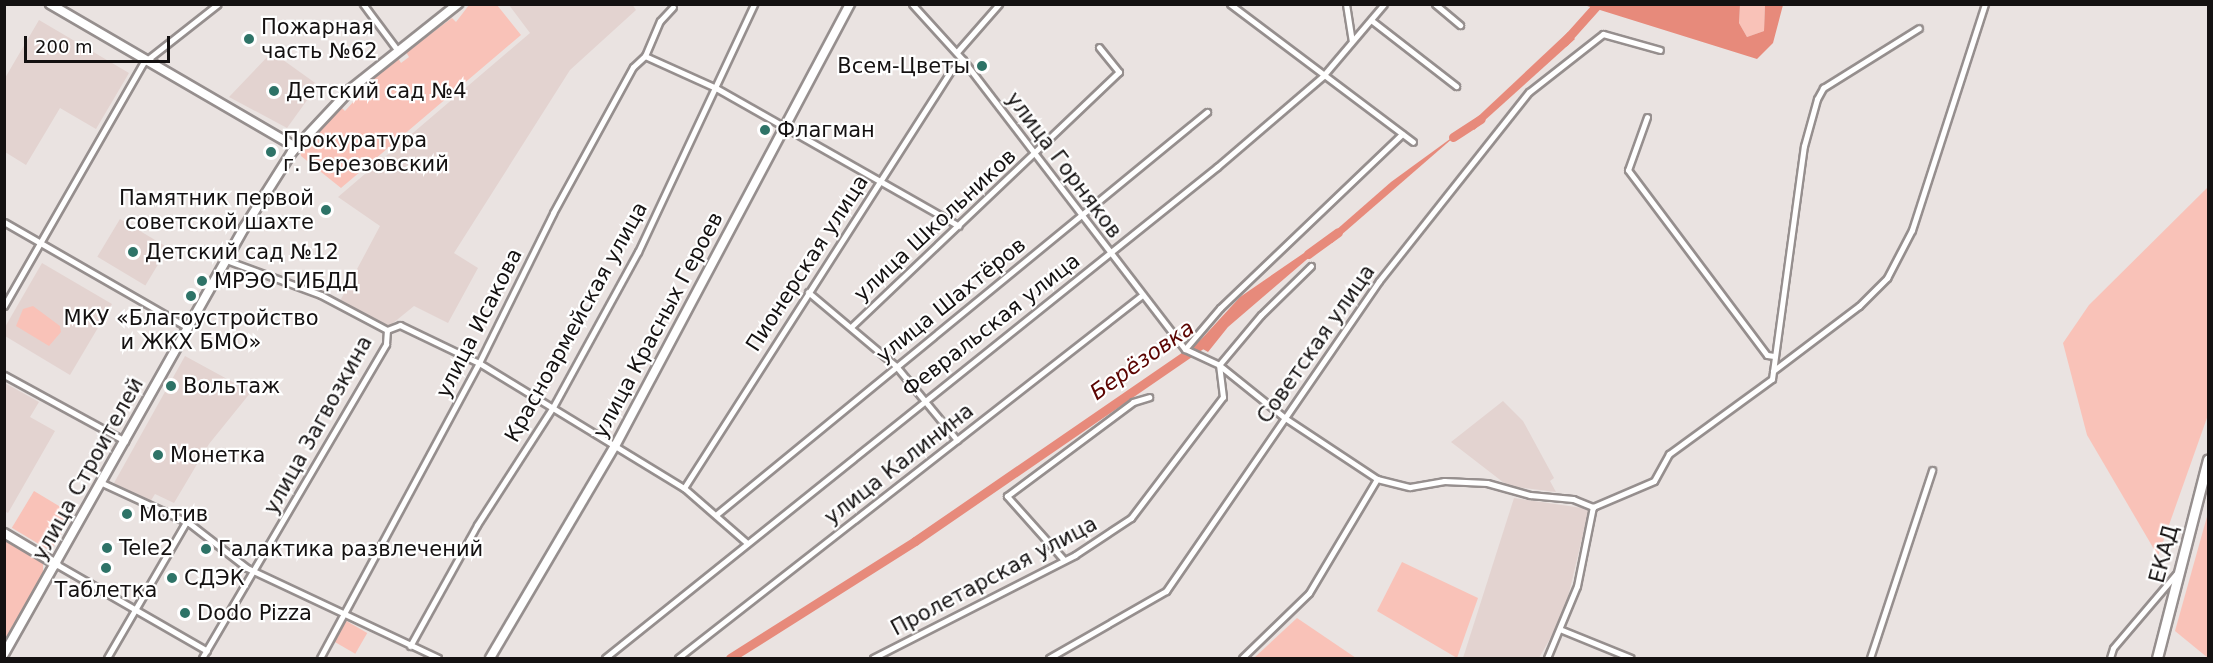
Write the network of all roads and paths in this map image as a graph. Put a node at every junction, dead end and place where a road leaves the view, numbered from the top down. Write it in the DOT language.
graph roads {
  1 [pos="50,4"];
  2 [pos="218,4"];
  3 [pos="458,4"];
  4 [pos="754,4"];
  5 [pos="850,4"];
  6 [pos="912,4"];
  7 [pos="999,4"];
  8 [pos="1230,4"];
  9 [pos="1346,4"];
  10 [pos="1384,4"];
  11 [pos="1435,4"];
  12 [pos="1985,4"];
  13 [pos="363,5"];
  14 [pos="673,7"];
  15 [pos="1371,20"];
  16 [pos="1460,25"];
  17 [pos="1919,28"];
  18 [pos="1352,42"];
  19 [pos="1099,47"];
  20 [pos="1660,50"];
  21 [pos="398,51"];
  22 [pos="957,52"];
  23 [pos="645,56"];
  24 [pos="146,59"];
  25 [pos="963,60"];
  26 [pos="1323,76"];
  27 [pos="1456,86"];
  28 [pos="716,88"];
  29 [pos="1207,112"];
  30 [pos="1647,117"];
  31 [pos="784,126"];
  32 [pos="1402,134"];
  33 [pos="1413,142"];
  34 [pos="296,147"];
  35 [pos="1036,154"];
  36 [pos="880,178"];
  37 [pos="1083,212"];
  38 [pos="4,222"];
  39 [pos="959,226"];
  40 [pos="38,242"];
  41 [pos="1110,252"];
  42 [pos="226,260"];
  43 [pos="1311,266"];
  44 [pos="808,292"];
  45 [pos="1142,296"];
  46 [pos="4,306"];
  47 [pos="851,327"];
  48 [pos="188,328"];
  49 [pos="387,330"];
  50 [pos="1185,349"];
  51 [pos="1774,356"];
  52 [pos="479,363"];
  53 [pos="1219,365"];
  54 [pos="896,366"];
  55 [pos="1773,371"];
  56 [pos="4,375"];
  57 [pos="1149,397"];
  58 [pos="923,399"];
  59 [pos="553,407"];
  60 [pos="1285,417"];
  61 [pos="957,440"];
  62 [pos="125,441"];
  63 [pos="615,446"];
  64 [pos="2208,459"];
  65 [pos="1932,470"];
  66 [pos="1377,479"];
  67 [pos="102,483"];
  68 [pos="684,488"];
  69 [pos="1593,507"];
  70 [pos="717,514"];
  71 [pos="186,522"];
  72 [pos="4,533"];
  73 [pos="747,543"];
  74 [pos="1065,560"];
  75 [pos="56,564"];
  76 [pos="255,571"];
  77 [pos="2177,573"];
  78 [pos="135,610"];
  79 [pos="343,614"];
  80 [pos="1562,630"];
  81 [pos="410,646"];
  82 [pos="207,651"];
  83 [pos="4,654"];
  84 [pos="107,658"];
  85 [pos="202,658"];
  86 [pos="320,658"];
  87 [pos="438,658"];
  88 [pos="490,658"];
  89 [pos="604,658"];
  90 [pos="678,658"];
  91 [pos="873,658"];
  92 [pos="1049,658"];
  93 [pos="1242,658"];
  94 [pos="1547,658"];
  95 [pos="1632,658"];
  96 [pos="1870,658"];
  97 [pos="2110,658"];
  98 [pos="2157,658"];
  1 -- 24 [label="main road"];
  2 -- 24 [label="street"];
  3 -- 21 [label="main road, улица Строителей"];
  4 -- 28 [label="street, Красноармейская улица"];
  5 -- 31 [label="main road, улица Красных Героев"];
  6 -- 22 [label="street, улица Горняков"];
  7 -- 22 [label="street"];
  8 -- 26 [label="street"];
  9 -- 18 [label="street"];
  10 -- 15 [label="street, Февральская улица"];
  11 -- 16 [label="street"];
  12 -- 55 [label="street"];
  13 -- 21 [label="street"];
  14 -- 23 [label="street, улица Исакова"];
  15 -- 18 [label="street, Февральская улица"];
  15 -- 27 [label="street"];
  17 -- 51 [label="street"];
  18 -- 26 [label="street, Февральская улица"];
  19 -- 35 [label="street, улица Школьников"];
  20 -- 60 [label="street, Советская улица"];
  21 -- 34 [label="main road, улица Строителей"];
  22 -- 25 [label="street, улица Горняков"];
  23 -- 28 [label="street"];
  23 -- 52 [label="street, улица Исакова"];
  24 -- 34 [label="main road"];
  24 -- 40 [label="street"];
  25 -- 35 [label="street, улица Горняков"];
  25 -- 36 [label="street, Пионерская улица"];
  26 -- 32 [label="street"];
  26 -- 41 [label="street, Февральская улица"];
  28 -- 31 [label="street"];
  28 -- 59 [label="street, Красноармейская улица"];
  29 -- 37 [label="street, улица Шахтёров"];
  30 -- 51 [label="street"];
  31 -- 36 [label="street"];
  31 -- 63 [label="main road, улица Красных Героев"];
  32 -- 33 [label="street"];
  32 -- 50 [label="street"];
  34 -- 42 [label="main road, улица Строителей"];
  35 -- 37 [label="street, улица Горняков"];
  35 -- 39 [label="street, улица Школьников"];
  36 -- 39 [label="street"];
  36 -- 44 [label="street, Пионерская улица"];
  37 -- 41 [label="street, улица Горняков"];
  37 -- 54 [label="street, улица Шахтёров"];
  38 -- 40 [label="street"];
  39 -- 47 [label="street, улица Школьников"];
  40 -- 46 [label="street"];
  40 -- 48 [label="street"];
  41 -- 45 [label="street, улица Горняков"];
  41 -- 58 [label="street, Февральская улица"];
  42 -- 48 [label="main road, улица Строителей"];
  42 -- 49 [label="street"];
  43 -- 53 [label="street"];
  44 -- 47 [label="street"];
  44 -- 68 [label="street, Пионерская улица"];
  45 -- 50 [label="street, улица Горняков"];
  45 -- 61 [label="street, улица Калинина"];
  47 -- 54 [label="street"];
  48 -- 62 [label="main road, улица Строителей"];
  49 -- 52 [label="street"];
  49 -- 76 [label="street, улица Загвозкина"];
  50 -- 53 [label="street"];
  51 -- 55 [label="street"];
  52 -- 59 [label="street"];
  52 -- 79 [label="street, улица Исакова"];
  53 -- 60 [label="street"];
  53 -- 74 [label="street, Пролетарская улица"];
  54 -- 58 [label="street"];
  54 -- 70 [label="street, улица Шахтёров"];
  55 -- 69 [label="street"];
  56 -- 62 [label="street"];
  57 -- 74 [label="street"];
  58 -- 61 [label="street"];
  58 -- 73 [label="street, Февральская улица"];
  59 -- 63 [label="street"];
  59 -- 81 [label="street, Красноармейская улица"];
  60 -- 66 [label="street"];
  60 -- 92 [label="street, Советская улица"];
  61 -- 90 [label="street, улица Калинина"];
  62 -- 67 [label="main road, улица Строителей"];
  63 -- 68 [label="street"];
  63 -- 88 [label="main road, улица Красных Героев"];
  64 -- 77 [label="highway, ЕКАД"];
  65 -- 96 [label="street"];
  66 -- 69 [label="street"];
  66 -- 93 [label="street"];
  67 -- 71 [label="street"];
  67 -- 75 [label="main road, улица Строителей"];
  68 -- 70 [label="street"];
  69 -- 80 [label="street"];
  70 -- 73 [label="street"];
  71 -- 76 [label="street"];
  71 -- 78 [label="street"];
  72 -- 75 [label="main road"];
  73 -- 89 [label="street, Февральская улица"];
  74 -- 91 [label="street, Пролетарская улица"];
  75 -- 78 [label="street"];
  75 -- 83 [label="main road, улица Строителей"];
  76 -- 79 [label="street"];
  76 -- 82 [label="street, улица Загвозкина"];
  77 -- 97 [label="street"];
  77 -- 98 [label="highway, ЕКАД"];
  78 -- 82 [label="street"];
  78 -- 84 [label="street"];
  79 -- 81 [label="street"];
  79 -- 86 [label="street, улица Исакова"];
  80 -- 94 [label="street"];
  80 -- 95 [label="street"];
  81 -- 87 [label="street"];
  82 -- 85 [label="street, улица Загвозкина"];
}
